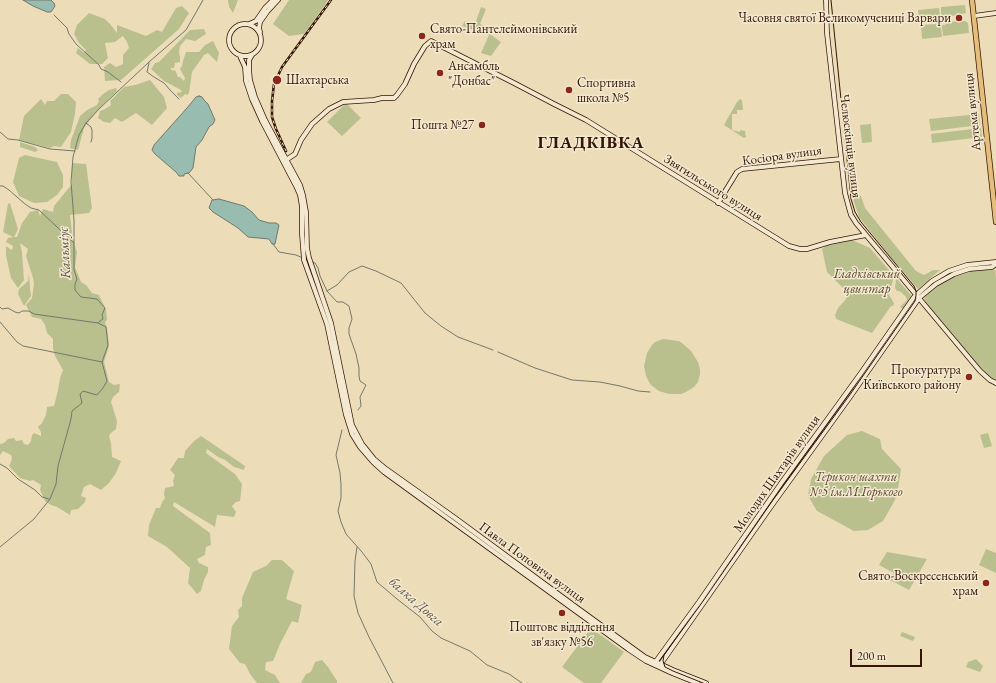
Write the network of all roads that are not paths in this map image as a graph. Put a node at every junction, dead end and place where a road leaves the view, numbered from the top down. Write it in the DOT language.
graph roads {
  1 [pos="273,0"];
  2 [pos="278,0"];
  3 [pos="826,0"];
  4 [pos="972,0"];
  5 [pos="996,13"];
  6 [pos="974,16"];
  7 [pos="249,24"];
  8 [pos="261,36"];
  9 [pos="252,55"];
  10 [pos="240,56"];
  11 [pos="841,159"];
  12 [pos="286,160"];
  13 [pos="718,203"];
  14 [pos="996,222"];
  15 [pos="866,235"];
  16 [pos="996,263"];
  17 [pos="918,296"];
  18 [pos="996,383"];
  19 [pos="654,663"];
  20 [pos="660,666"];
  21 [pos="696,683"];
  22 [pos="706,683"];
  1 -- 7 [label="main road"];
  2 -- 8 [label="main road"];
  3 -- 11 [label="main road, Челюскінців вулиця"];
  4 -- 6 [label="main road, Артема вулиця"];
  5 -- 6 [label="main road"];
  6 -- 14 [label="main road, Артема вулиця"];
  7 -- 8 [label="main road"];
  7 -- 10 [label="main road"];
  8 -- 9 [label="main road"];
  9 -- 10 [label="main road"];
  9 -- 12 [label="main road"];
  10 -- 12 [label="main road"];
  11 -- 13 [label="main road, Косіора вулиця"];
  11 -- 15 [label="main road, Челюскінців вулиця"];
  12 -- 13 [label="main road, Звягильського вулиця"];
  12 -- 19 [label="main road, Павла Поповича вулиця"];
  13 -- 15 [label="main road, Звягильського вулиця"];
  15 -- 17 [label="main road, Челюскінців вулиця"];
  16 -- 17 [label="main road"];
  17 -- 18 [label="main road, Челюскінців вулиця"];
  17 -- 19 [label="main road, Молодих Шахтарів вулиця"];
  17 -- 20 [label="main road, Молодих Шахтарів вулиця"];
  19 -- 20 [label="main road, Павла Поповича вулиця"];
  20 -- 21 [label="main road, Павла Поповича вулиця"];
  20 -- 22 [label="main road, Павла Поповича вулиця"];
}
